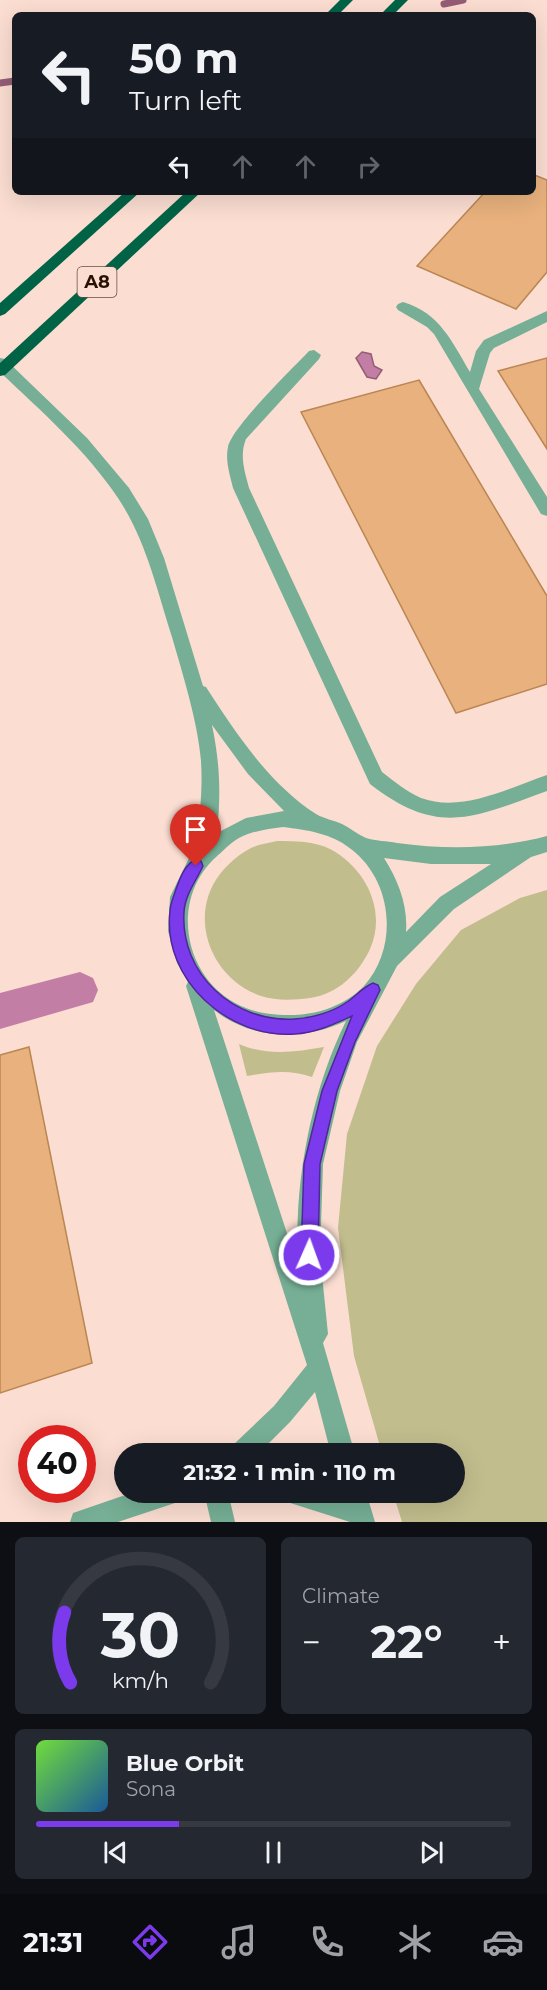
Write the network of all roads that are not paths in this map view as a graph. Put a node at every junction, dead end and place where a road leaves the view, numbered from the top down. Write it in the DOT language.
graph roads {
  1 [pos="347,0"];
  2 [pos="402,0"];
  3 [pos="334,12"];
  4 [pos="389,12"];
  5 [pos="130,195"];
  6 [pos="191,195"];
  7 [pos="403,307"];
  8 [pos="0,311"];
  9 [pos="547,316"];
  10 [pos="314,355"];
  11 [pos="0,363"];
  12 [pos="0,371"];
  13 [pos="472,389"];
  14 [pos="546,506"];
  15 [pos="193,680"];
  16 [pos="547,783"];
  17 [pos="312,822"];
  18 [pos="547,844"];
  19 [pos="360,845"];
  20 [pos="527,850"];
  21 [pos="205,852"];
  22 [pos="392,959"];
  23 [pos="194,978"];
  24 [pos="373,990"];
  25 [pos="320,1368"];
  26 [pos="252,1443"];
  27 [pos="341,1443"];
  28 [pos="139,1503"];
  29 [pos="219,1503"];
  30 [pos="336,1503"];
  31 [pos="359,1509"];
  32 [pos="82,1522"];
  33 [pos="223,1522"];
  1 -- 3 [label="highway"];
  2 -- 4 [label="highway"];
  5 -- 8 [label="highway, A8"];
  6 -- 12 [label="highway, A8"];
  7 -- 13 [label="street"];
  9 -- 13 [label="street"];
  10 -- 16 [label="street"];
  11 -- 15 [label="street"];
  13 -- 14 [label="street"];
  15 -- 17 [label="street"];
  15 -- 21 [label="street"];
  17 -- 19 [label="street"];
  17 -- 21 [label="street"];
  18 -- 20 [label="street"];
  19 -- 20 [label="street"];
  19 -- 22 [label="street"];
  20 -- 22 [label="street"];
  21 -- 23 [label="street"];
  22 -- 24 [label="street"];
  23 -- 24 [label="street"];
  23 -- 25 [label="street"];
  24 -- 25 [label="street"];
  25 -- 26 [label="street"];
  25 -- 27 [label="street"];
  28 -- 32 [label="street"];
  29 -- 33 [label="street"];
  30 -- 31 [label="street"];
}
